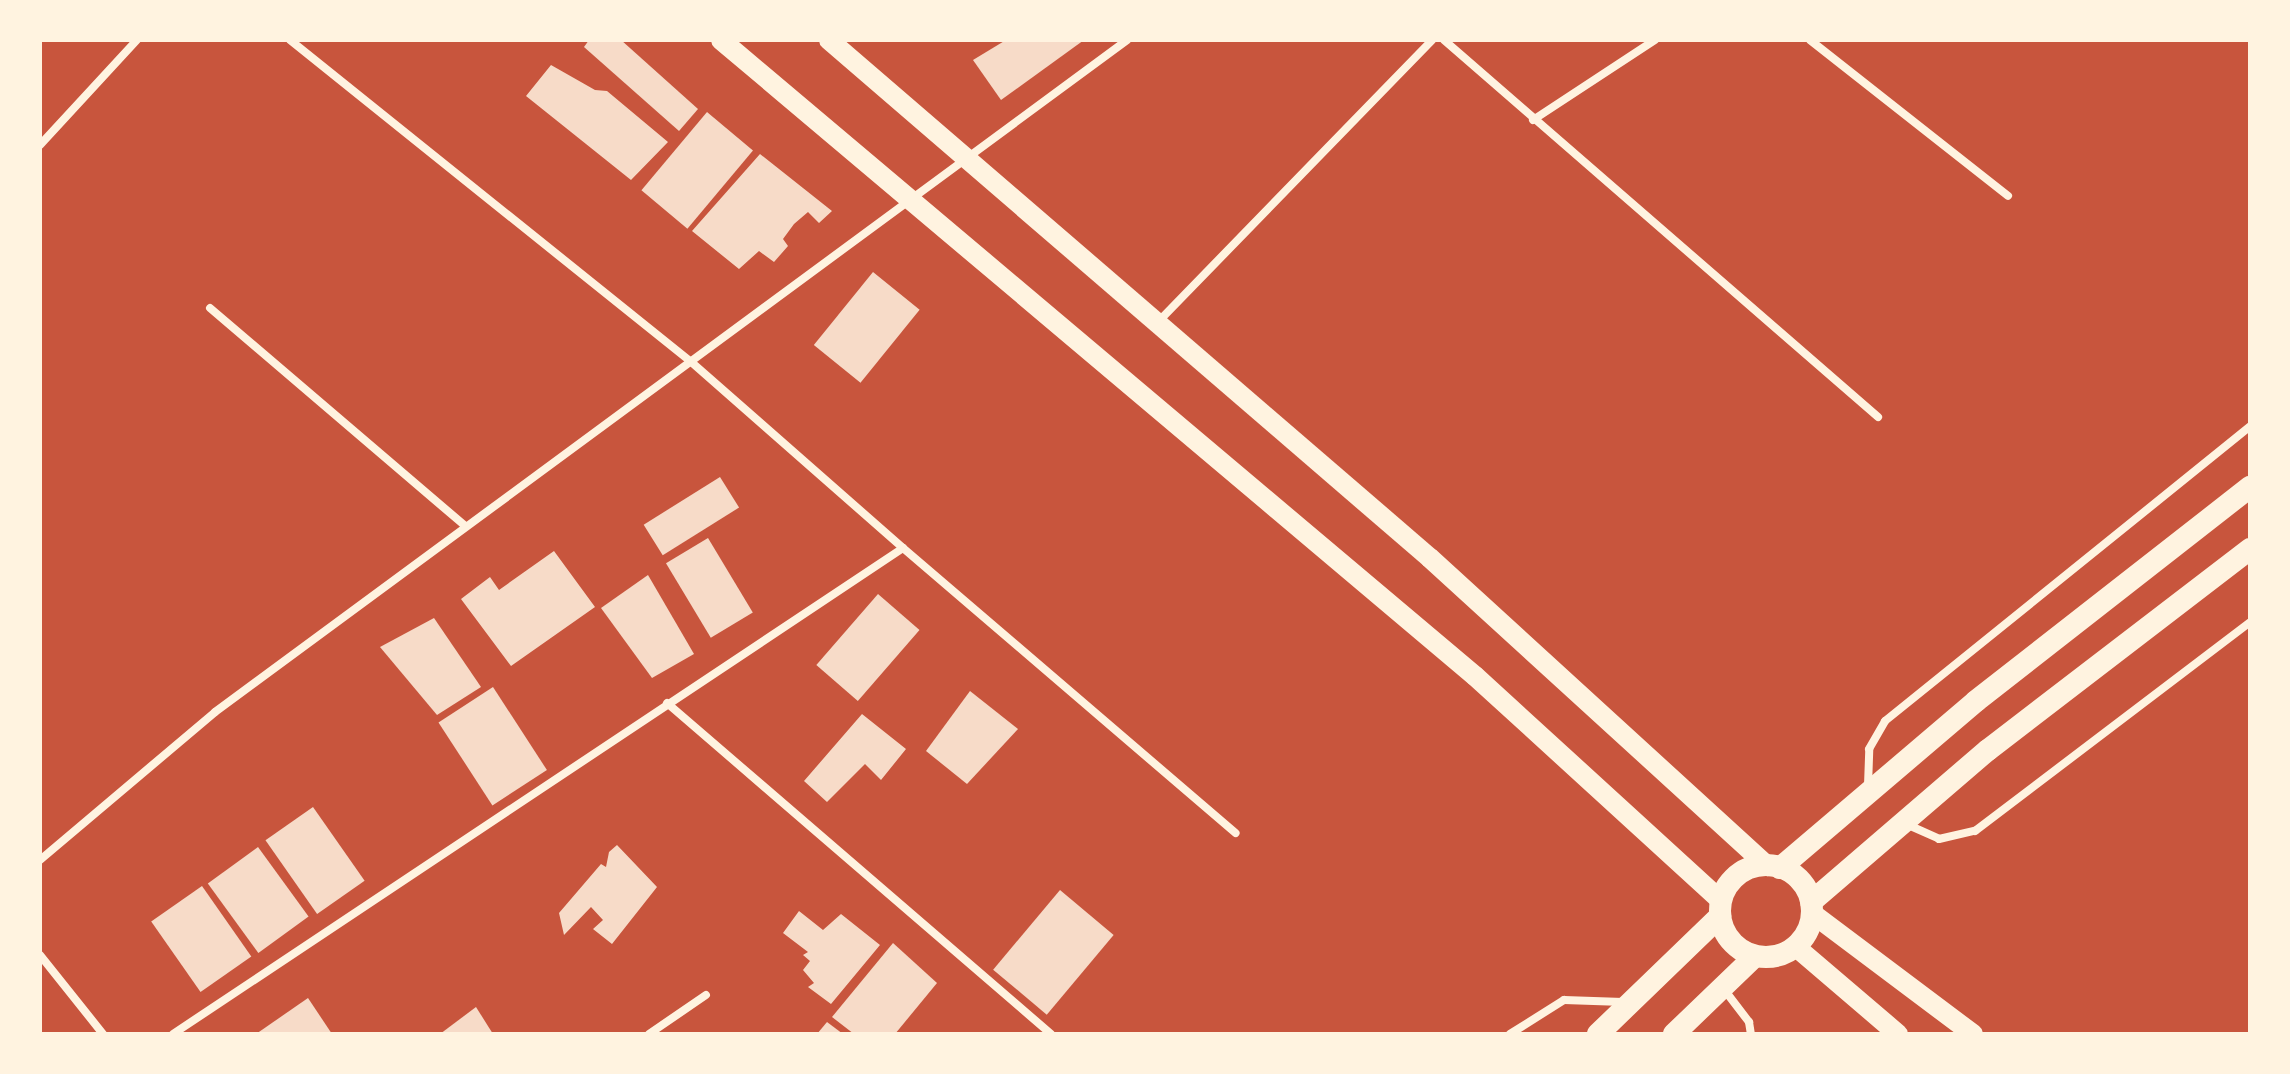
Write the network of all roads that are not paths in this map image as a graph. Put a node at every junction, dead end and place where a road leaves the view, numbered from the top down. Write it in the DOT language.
graph roads {
  1 [pos="137,40"];
  2 [pos="290,40"];
  3 [pos="721,40"];
  4 [pos="829,40"];
  5 [pos="1127,40"];
  6 [pos="1432,40"];
  7 [pos="1444,40"];
  8 [pos="1655,40"];
  9 [pos="1810,40"];
  10 [pos="1533,120"];
  11 [pos="40,145"];
  12 [pos="968,159"];
  13 [pos="2008,196"];
  14 [pos="911,201"];
  15 [pos="210,308"];
  16 [pos="1158,322"];
  17 [pos="690,361"];
  18 [pos="1878,417"];
  19 [pos="2250,426"];
  20 [pos="2250,487"];
  21 [pos="465,526"];
  22 [pos="903,548"];
  23 [pos="2250,549"];
  24 [pos="2250,622"];
  25 [pos="667,703"];
  26 [pos="1868,792"];
  27 [pos="1903,823"];
  28 [pos="1235,833"];
  29 [pos="40,860"];
  30 [pos="1774,867"];
  31 [pos="1721,908"];
  32 [pos="1812,908"];
  33 [pos="1796,947"];
  34 [pos="40,955"];
  35 [pos="1755,956"];
  36 [pos="1723,987"];
  37 [pos="706,995"];
  38 [pos="1632,1002"];
  39 [pos="103,1034"];
  40 [pos="173,1034"];
  41 [pos="649,1034"];
  42 [pos="1051,1034"];
  43 [pos="1510,1034"];
  44 [pos="1598,1034"];
  45 [pos="1674,1034"];
  46 [pos="1751,1034"];
  47 [pos="1898,1034"];
  48 [pos="1973,1034"];
  1 -- 11 [label="street"];
  2 -- 17 [label="street"];
  3 -- 14 [label="main road"];
  4 -- 12 [label="main road"];
  5 -- 12 [label="street"];
  6 -- 16 [label="street"];
  7 -- 10 [label="street"];
  8 -- 10 [label="street"];
  9 -- 13 [label="street"];
  10 -- 18 [label="street"];
  12 -- 14 [label="street"];
  12 -- 16 [label="main road"];
  14 -- 17 [label="street"];
  14 -- 31 [label="main road"];
  15 -- 21 [label="street"];
  16 -- 30 [label="main road"];
  17 -- 21 [label="street"];
  17 -- 22 [label="street"];
  19 -- 26 [label="street"];
  20 -- 26 [label="highway"];
  21 -- 29 [label="street"];
  22 -- 25 [label="street"];
  22 -- 28 [label="street"];
  23 -- 27 [label="highway"];
  24 -- 27 [label="street"];
  25 -- 40 [label="street"];
  25 -- 42 [label="street"];
  26 -- 30 [label="highway"];
  27 -- 32 [label="highway"];
  30 -- 31 [label="highway"];
  30 -- 32 [label="highway"];
  31 -- 35 [label="highway"];
  31 -- 38 [label="highway"];
  32 -- 33 [label="highway"];
  32 -- 48 [label="main road"];
  33 -- 35 [label="highway"];
  33 -- 47 [label="main road"];
  34 -- 39 [label="street"];
  35 -- 36 [label="highway"];
  36 -- 45 [label="highway"];
  36 -- 46 [label="street"];
  37 -- 41 [label="street"];
  38 -- 43 [label="street"];
  38 -- 44 [label="highway"];
}
